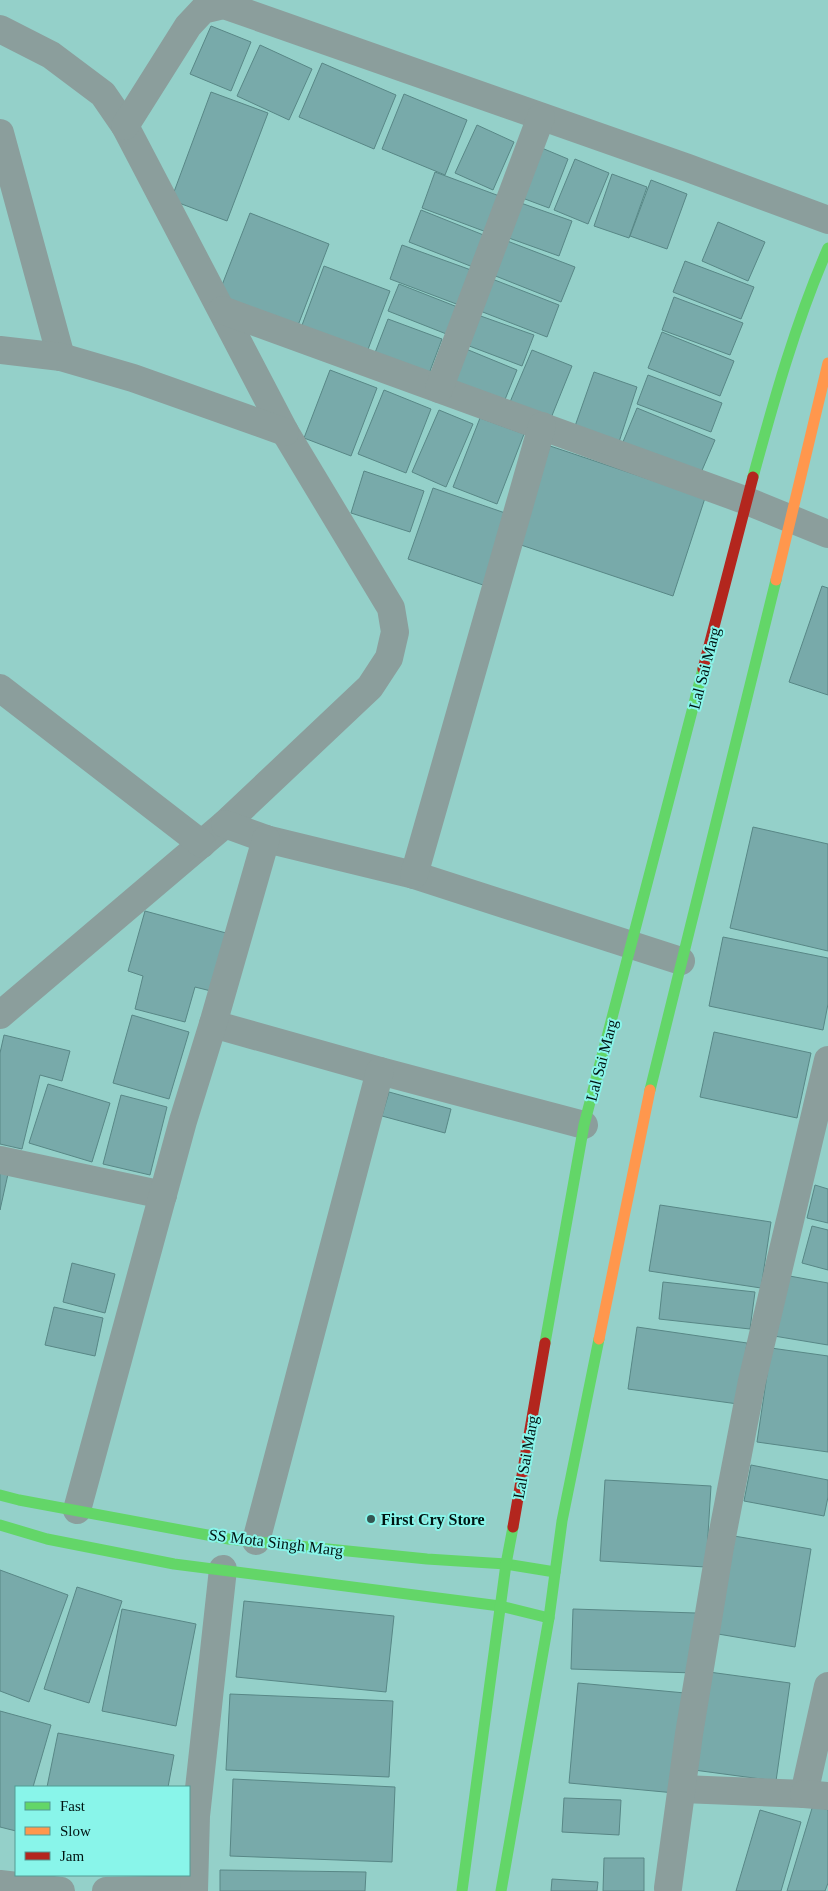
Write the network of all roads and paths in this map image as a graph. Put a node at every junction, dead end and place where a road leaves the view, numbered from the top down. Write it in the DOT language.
graph roads {
  1 [pos="0,29"];
  2 [pos="541,117"];
  3 [pos="125,126"];
  4 [pos="0,133"];
  5 [pos="828,220"];
  6 [pos="828,248"];
  7 [pos="222,310"];
  8 [pos="0,350"];
  9 [pos="61,357"];
  10 [pos="828,363"];
  11 [pos="439,389"];
  12 [pos="542,426"];
  13 [pos="284,432"];
  14 [pos="747,501"];
  15 [pos="791,520"];
  16 [pos="828,534"];
  17 [pos="0,688"];
  18 [pos="225,824"];
  19 [pos="266,839"];
  20 [pos="202,844"];
  21 [pos="414,875"];
  22 [pos="630,946"];
  23 [pos="681,961"];
  24 [pos="0,1015"];
  25 [pos="213,1024"];
  26 [pos="828,1060"];
  27 [pos="380,1071"];
  28 [pos="584,1125"];
  29 [pos="0,1160"];
  30 [pos="163,1195"];
  31 [pos="0,1494"];
  32 [pos="77,1510"];
  33 [pos="0,1525"];
  34 [pos="256,1541"];
  35 [pos="506,1564"];
  36 [pos="223,1569"];
  37 [pos="555,1572"];
  38 [pos="500,1606"];
  39 [pos="549,1618"];
  40 [pos="828,1686"];
  41 [pos="682,1789"];
  42 [pos="816,1795"];
  43 [pos="0,1884"];
  44 [pos="668,1888"];
  45 [pos="194,1890"];
  46 [pos="61,1891"];
  47 [pos="106,1891"];
  48 [pos="462,1891"];
  49 [pos="501,1891"];
  1 -- 3 [label="street"];
  2 -- 3 [label="street"];
  2 -- 5 [label="street"];
  2 -- 11 [label="street"];
  3 -- 7 [label="street"];
  4 -- 9 [label="street"];
  6 -- 14 [label="street, Lal Sai Marg"];
  7 -- 11 [label="street"];
  7 -- 13 [label="street"];
  8 -- 9 [label="street"];
  9 -- 13 [label="street"];
  10 -- 15 [label="street"];
  11 -- 12 [label="street"];
  12 -- 14 [label="street"];
  12 -- 21 [label="street"];
  13 -- 18 [label="street"];
  14 -- 15 [label="street"];
  14 -- 22 [label="street, Lal Sai Marg"];
  15 -- 16 [label="street"];
  15 -- 23 [label="street"];
  17 -- 20 [label="street"];
  18 -- 19 [label="street"];
  18 -- 20 [label="street"];
  19 -- 21 [label="street"];
  19 -- 25 [label="street"];
  20 -- 24 [label="street"];
  21 -- 22 [label="street"];
  22 -- 23 [label="street"];
  22 -- 28 [label="street, Lal Sai Marg"];
  23 -- 37 [label="street"];
  25 -- 27 [label="street"];
  25 -- 30 [label="street"];
  26 -- 41 [label="street"];
  27 -- 28 [label="street"];
  27 -- 34 [label="street"];
  28 -- 35 [label="street, Lal Sai Marg"];
  29 -- 30 [label="street"];
  30 -- 32 [label="street"];
  31 -- 32 [label="street, SS Mota Singh Marg"];
  32 -- 34 [label="street, SS Mota Singh Marg"];
  33 -- 36 [label="street, SS Mota Singh Marg"];
  34 -- 35 [label="street, SS Mota Singh Marg"];
  35 -- 37 [label="street, SS Mota Singh Marg"];
  35 -- 38 [label="street, Lal Sai Marg"];
  36 -- 38 [label="street, SS Mota Singh Marg"];
  36 -- 45 [label="street"];
  37 -- 39 [label="street"];
  38 -- 39 [label="street, SS Mota Singh Marg"];
  38 -- 48 [label="street, Lal Sai Marg"];
  39 -- 49 [label="street"];
  40 -- 42 [label="street"];
  41 -- 42 [label="street"];
  41 -- 44 [label="street"];
  43 -- 46 [label="street"];
  45 -- 47 [label="street"];
}
